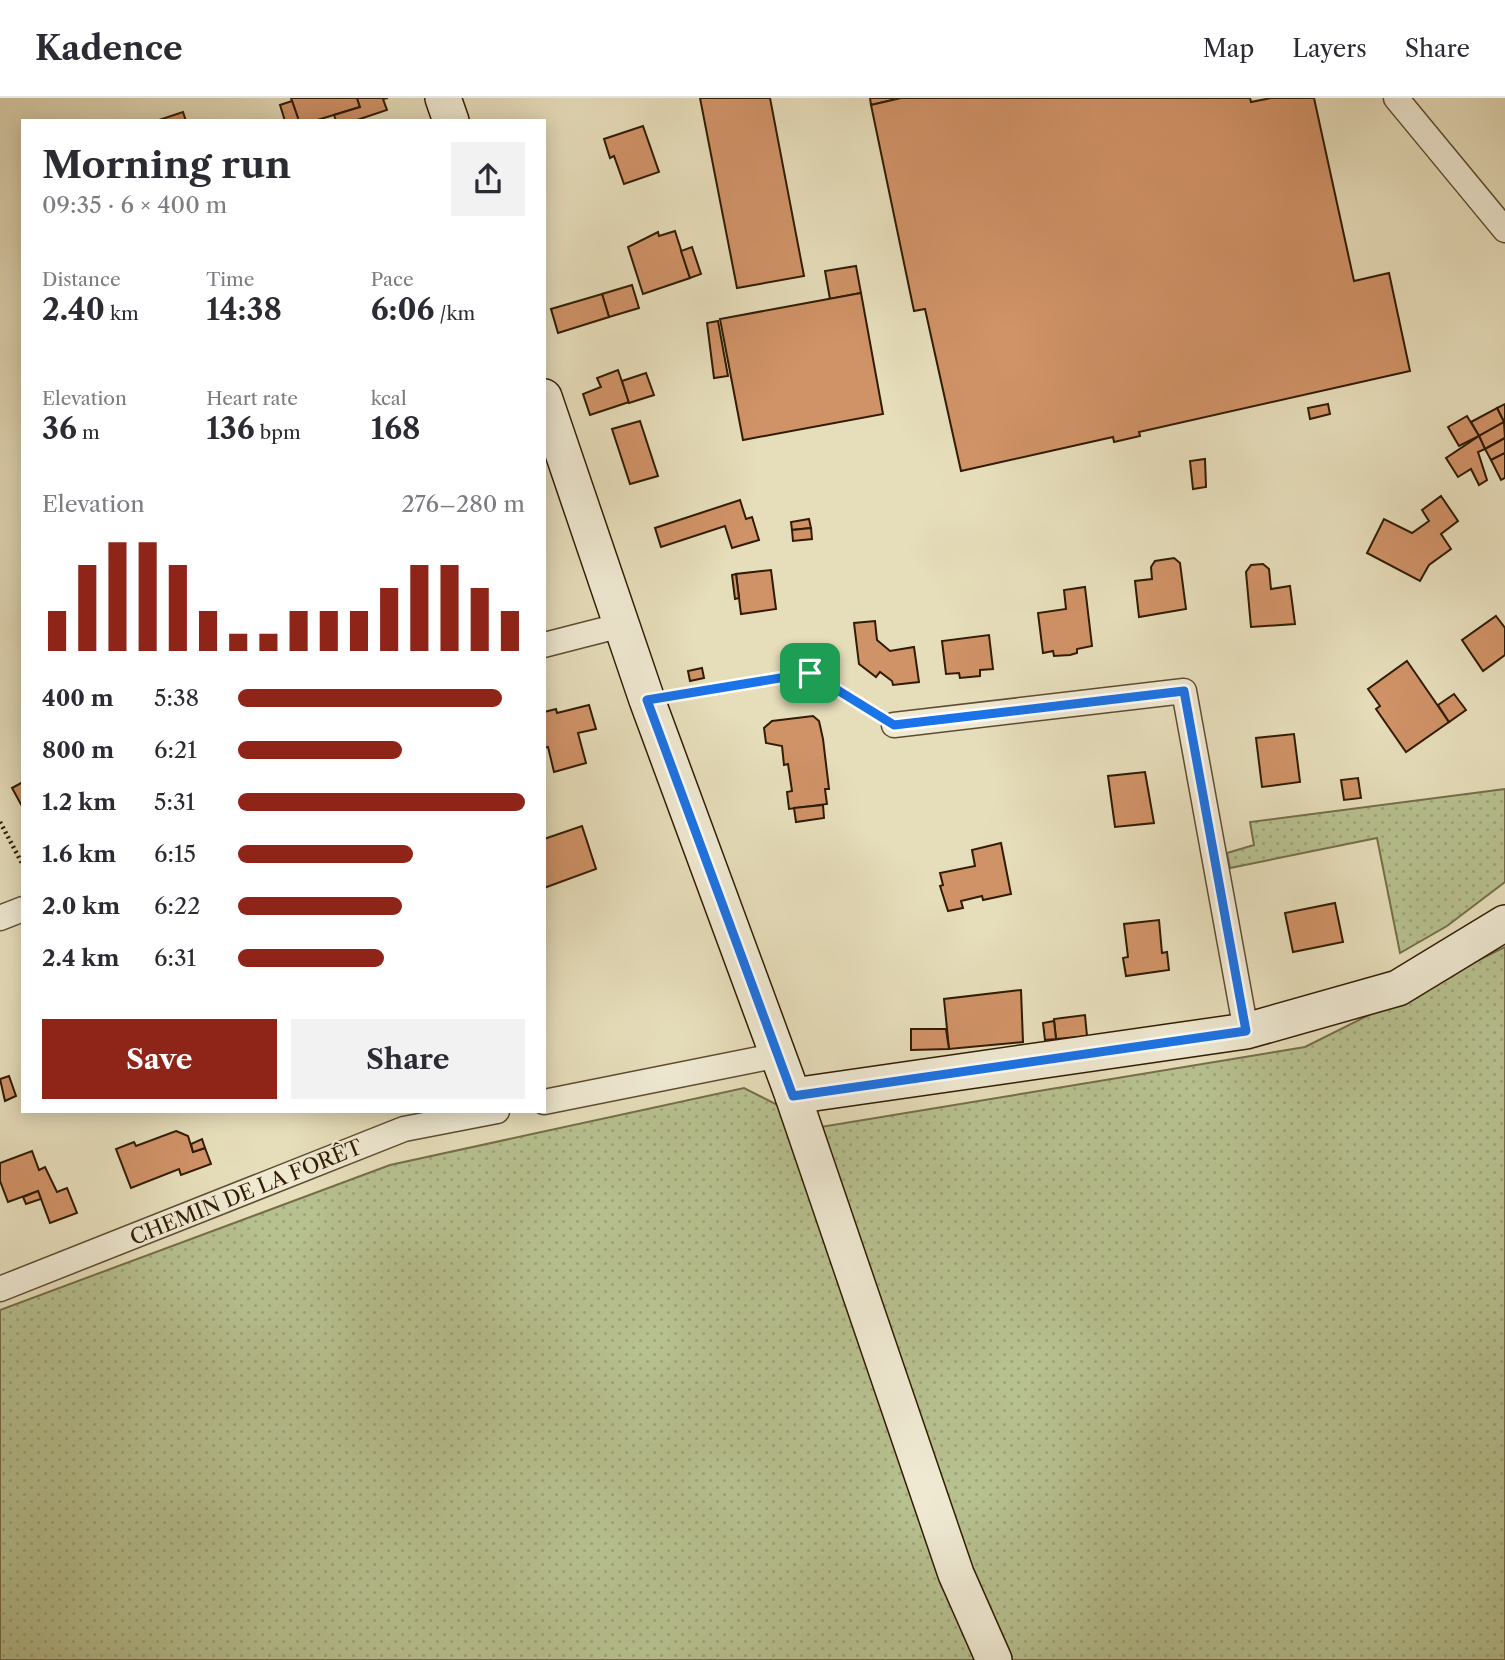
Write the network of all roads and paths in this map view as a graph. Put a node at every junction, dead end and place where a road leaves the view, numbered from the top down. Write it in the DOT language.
graph roads {
  1 [pos="443,98"];
  2 [pos="1396,98"];
  3 [pos="449,119"];
  4 [pos="1505,230"];
  5 [pos="546,403"];
  6 [pos="622,625"];
  7 [pos="546,644"];
  8 [pos="647,700"];
  9 [pos="894,725"];
  10 [pos="0,822"];
  11 [pos="21,861"];
  12 [pos="21,910"];
  13 [pos="0,918"];
  14 [pos="1505,923"];
  15 [pos="1246,1031"];
  16 [pos="779,1055"];
  17 [pos="793,1096"];
  18 [pos="546,1102"];
  19 [pos="487,1113"];
  20 [pos="0,1289"];
  21 [pos="994,1660"];
  1 -- 3 [label="main road"];
  2 -- 4 [label="street"];
  5 -- 6 [label="main road"];
  6 -- 7 [label="street"];
  6 -- 8 [label="main road"];
  8 -- 9 [label="path"];
  8 -- 16 [label="main road"];
  9 -- 15 [label="street"];
  10 -- 11 [label="path"];
  12 -- 13 [label="street"];
  14 -- 15 [label="main road"];
  15 -- 17 [label="main road"];
  16 -- 17 [label="main road"];
  16 -- 18 [label="street"];
  17 -- 21 [label="main road"];
  19 -- 20 [label="street, CHEMIN DE LA FORÊT"];
}
